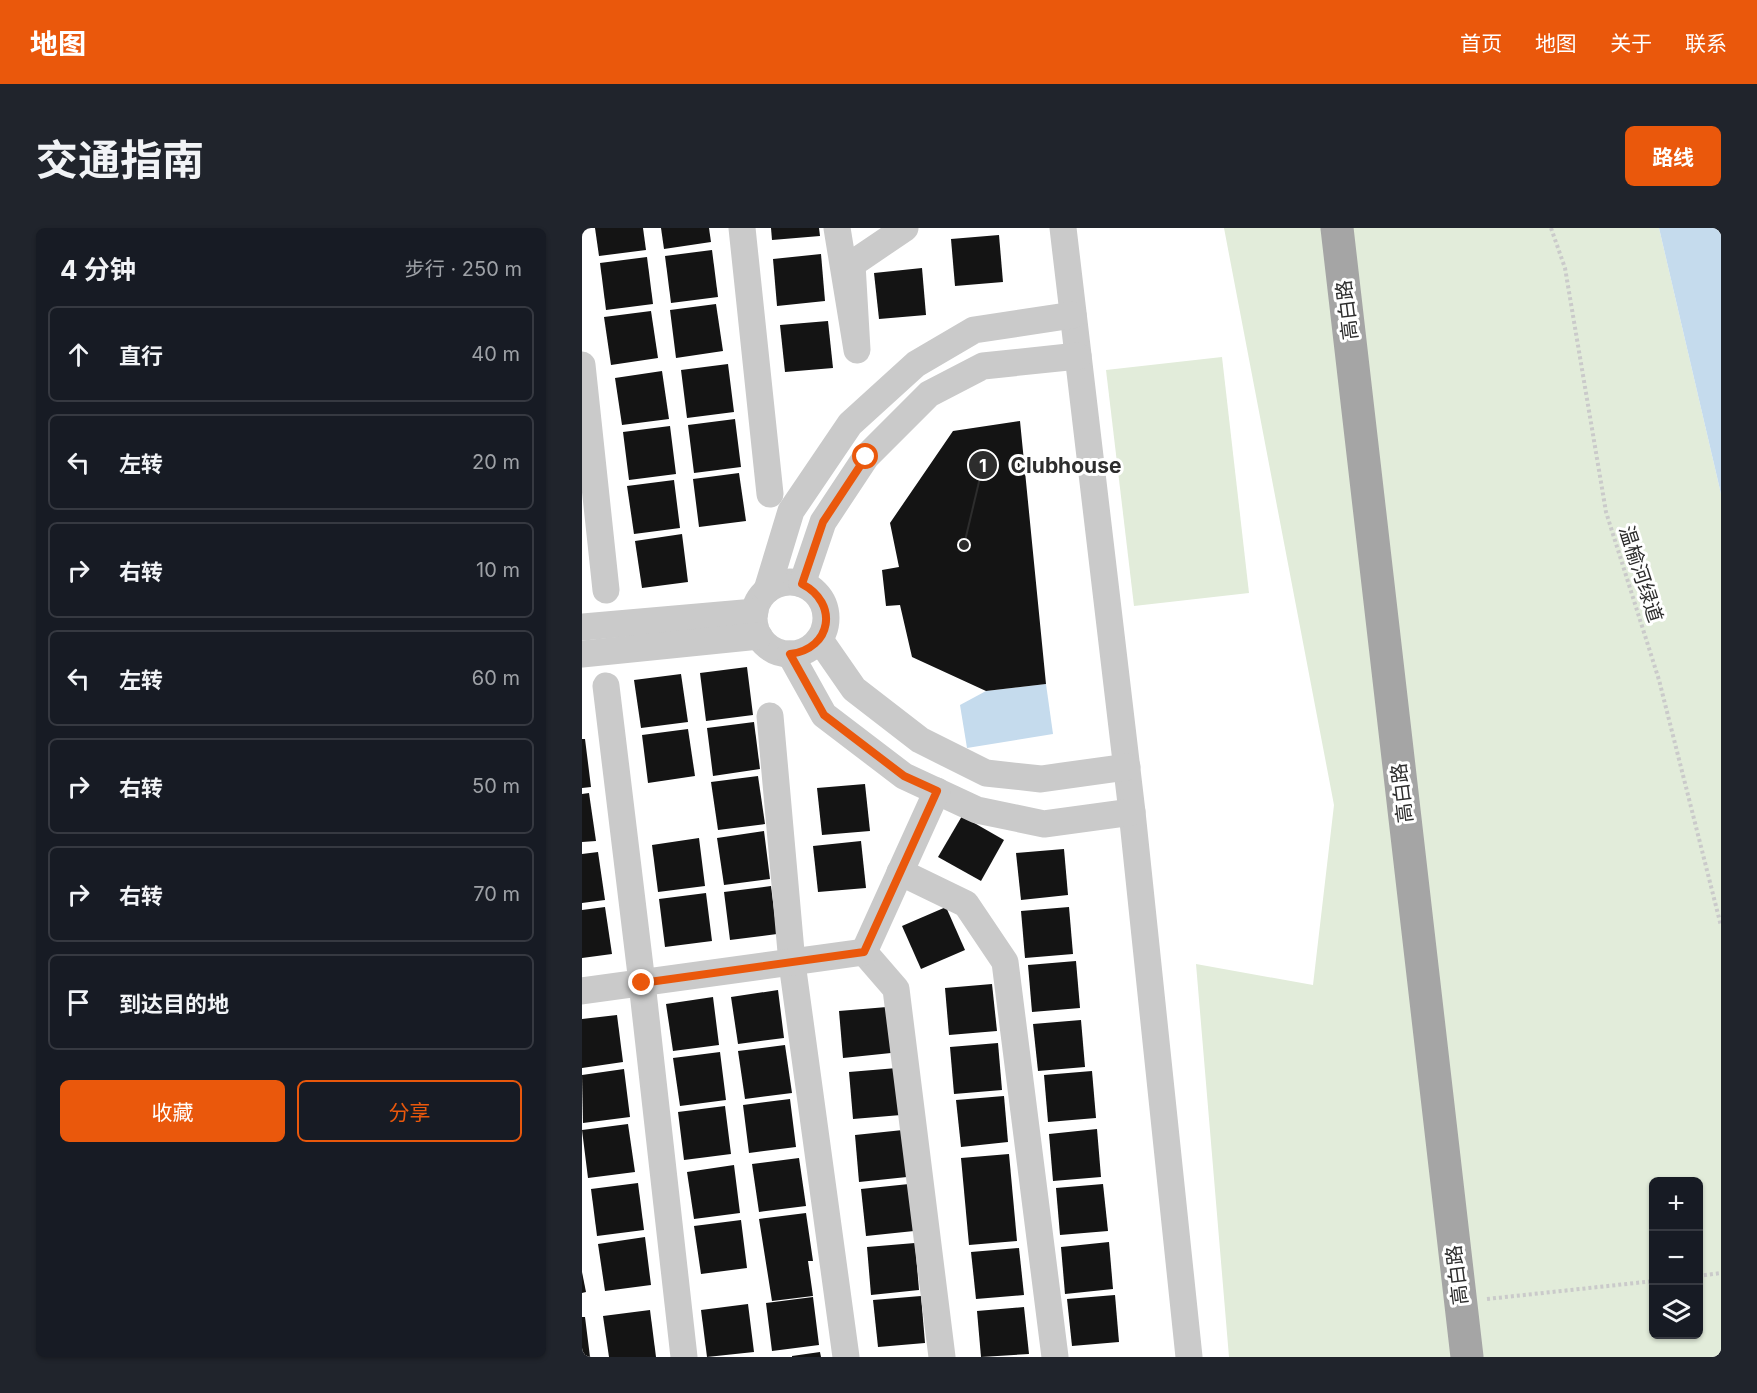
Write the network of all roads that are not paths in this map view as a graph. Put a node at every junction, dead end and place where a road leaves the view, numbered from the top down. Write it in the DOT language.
graph roads {
  1 [pos="742,228"];
  2 [pos="837,228"];
  3 [pos="905,228"];
  4 [pos="1063,228"];
  5 [pos="1337,228"];
  6 [pos="1073,315"];
  7 [pos="1078,356"];
  8 [pos="582,365"];
  9 [pos="770,494"];
  10 [pos="802,584"];
  11 [pos="606,590"];
  12 [pos="760,613"];
  13 [pos="582,627"];
  14 [pos="820,640"];
  15 [pos="582,654"];
  16 [pos="790,654"];
  17 [pos="606,686"];
  18 [pos="770,716"];
  19 [pos="1127,767"];
  20 [pos="937,791"];
  21 [pos="1132,812"];
  22 [pos="900,872"];
  23 [pos="864,952"];
  24 [pos="792,963"];
  25 [pos="642,983"];
  26 [pos="582,991"];
  27 [pos="684,1357"];
  28 [pos="846,1357"];
  29 [pos="942,1357"];
  30 [pos="1055,1357"];
  31 [pos="1189,1357"];
  32 [pos="1467,1357"];
  1 -- 9 [label="street"];
  2 -- 3 [label="street"];
  4 -- 6 [label="street"];
  5 -- 32 [label="main road, 高白路"];
  6 -- 7 [label="street"];
  6 -- 12 [label="street"];
  7 -- 10 [label="street"];
  7 -- 19 [label="street"];
  8 -- 11 [label="street"];
  10 -- 12 [label="street"];
  10 -- 14 [label="street"];
  12 -- 13 [label="street"];
  12 -- 15 [label="street"];
  12 -- 16 [label="street"];
  14 -- 16 [label="street"];
  14 -- 19 [label="street"];
  16 -- 20 [label="street"];
  17 -- 25 [label="street"];
  18 -- 24 [label="street"];
  19 -- 21 [label="street"];
  20 -- 21 [label="street"];
  20 -- 22 [label="street"];
  21 -- 31 [label="street"];
  22 -- 23 [label="street"];
  22 -- 30 [label="street"];
  23 -- 24 [label="street"];
  23 -- 29 [label="street"];
  24 -- 25 [label="street"];
  24 -- 28 [label="street"];
  25 -- 26 [label="street"];
  25 -- 27 [label="street"];
}
